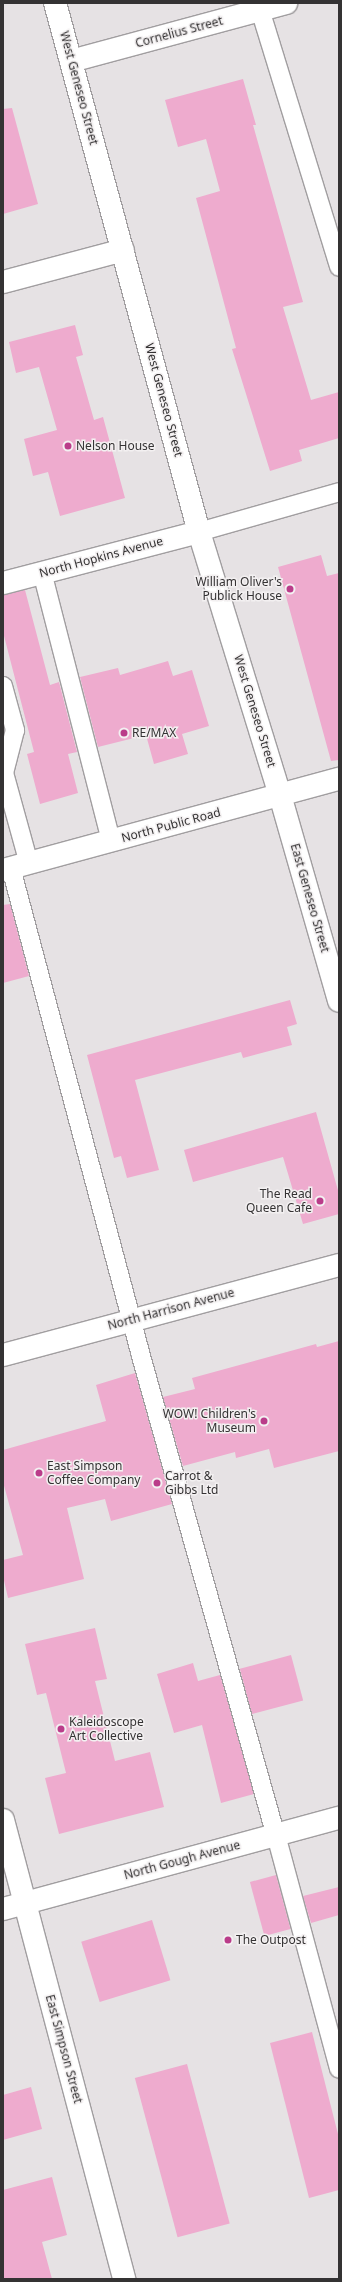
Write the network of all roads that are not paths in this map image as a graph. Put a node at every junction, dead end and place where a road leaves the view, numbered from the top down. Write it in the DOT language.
graph roads {
  1 [pos="56,3"];
  2 [pos="286,3"];
  3 [pos="259,7"];
  4 [pos="71,61"];
  5 [pos="123,250"];
  6 [pos="339,266"];
  7 [pos="3,282"];
  8 [pos="339,492"];
  9 [pos="199,532"];
  10 [pos="42,572"];
  11 [pos="3,583"];
  12 [pos="3,686"];
  13 [pos="339,780"];
  14 [pos="280,795"];
  15 [pos="111,841"];
  16 [pos="14,868"];
  17 [pos="339,1001"];
  18 [pos="339,1264"];
  19 [pos="132,1319"];
  20 [pos="3,1354"];
  21 [pos="339,1818"];
  22 [pos="3,1820"];
  23 [pos="276,1835"];
  24 [pos="26,1903"];
  25 [pos="3,1909"];
  26 [pos="339,2070"];
  27 [pos="124,2279"];
  1 -- 4 [label="street, West Geneseo Street"];
  2 -- 3 [label="street, Cornelius Street"];
  3 -- 4 [label="street, Cornelius Street"];
  3 -- 6 [label="lane"];
  4 -- 5 [label="street, West Geneseo Street"];
  5 -- 7 [label="street"];
  5 -- 9 [label="street, West Geneseo Street"];
  8 -- 9 [label="lane"];
  9 -- 10 [label="street, North Hopkins Avenue"];
  9 -- 14 [label="street, West Geneseo Street"];
  10 -- 11 [label="street, North Hopkins Avenue"];
  10 -- 15 [label="lane"];
  12 -- 16 [label="lane"];
  13 -- 14 [label="street, North Public Road"];
  14 -- 15 [label="street, North Public Road"];
  14 -- 17 [label="street, East Geneseo Street"];
  15 -- 16 [label="street, North Public Road"];
  16 -- 19 [label="lane"];
  18 -- 19 [label="street, North Harrison Avenue"];
  19 -- 20 [label="street, North Harrison Avenue"];
  19 -- 23 [label="lane"];
  21 -- 23 [label="street, North Gough Avenue"];
  22 -- 24 [label="street, East Simpson Street"];
  23 -- 24 [label="street, North Gough Avenue"];
  23 -- 26 [label="lane"];
  24 -- 25 [label="street, North Gough Avenue"];
  24 -- 27 [label="street, East Simpson Street"];
}
